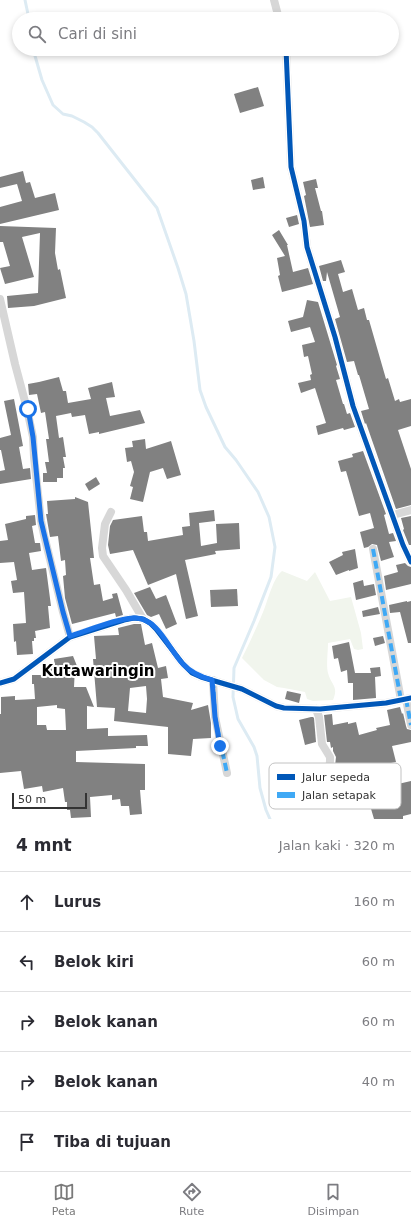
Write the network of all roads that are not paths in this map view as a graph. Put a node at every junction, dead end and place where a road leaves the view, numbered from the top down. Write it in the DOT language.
graph roads {
  1 [pos="274,0"];
  2 [pos="277,12"];
  3 [pos="286,56"];
  4 [pos="0,299"];
  5 [pos="411,510"];
  6 [pos="111,512"];
  7 [pos="392,515"];
  8 [pos="373,549"];
  9 [pos="411,562"];
  10 [pos="143,619"];
  11 [pos="70,636"];
  12 [pos="215,681"];
  13 [pos="0,683"];
  14 [pos="406,699"];
  15 [pos="316,709"];
  16 [pos="411,725"];
  17 [pos="330,763"];
  18 [pos="227,773"];
  1 -- 2 [label="street"];
  3 -- 7 [label="street"];
  4 -- 11 [label="street"];
  5 -- 7 [label="street"];
  6 -- 10 [label="street"];
  7 -- 9 [label="street"];
  8 -- 14 [label="street"];
  10 -- 11 [label="street"];
  10 -- 12 [label="street"];
  11 -- 13 [label="street"];
  12 -- 15 [label="street"];
  12 -- 18 [label="street"];
  14 -- 15 [label="street"];
  14 -- 16 [label="street"];
  15 -- 17 [label="street"];
}
